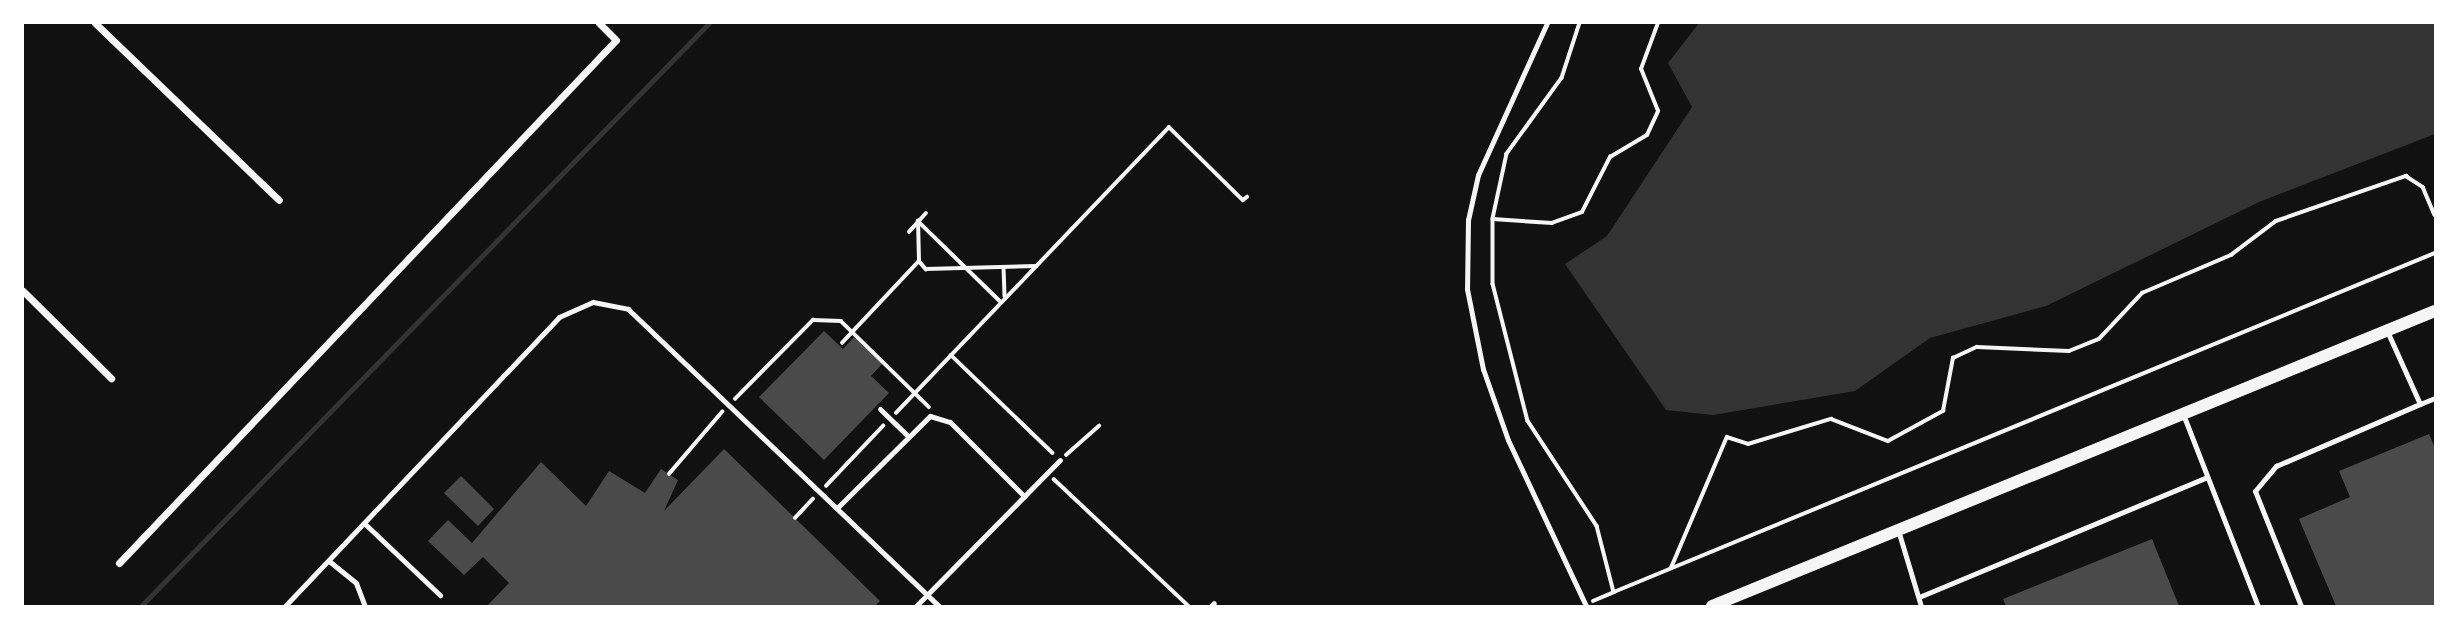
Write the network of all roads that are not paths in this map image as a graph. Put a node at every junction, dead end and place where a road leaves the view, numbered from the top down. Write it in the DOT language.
graph roads {
  1 [pos="95,23"];
  2 [pos="598,23"];
  3 [pos="1547,23"];
  4 [pos="279,200"];
  5 [pos="23,291"];
  6 [pos="2435,311"];
  7 [pos="2387,331"];
  8 [pos="111,378"];
  9 [pos="2435,398"];
  10 [pos="2420,404"];
  11 [pos="880,409"];
  12 [pos="2183,414"];
  13 [pos="908,436"];
  14 [pos="1060,460"];
  15 [pos="2207,477"];
  16 [pos="1024,496"];
  17 [pos="837,508"];
  18 [pos="363,523"];
  19 [pos="1898,530"];
  20 [pos="329,561"];
  21 [pos="119,563"];
  22 [pos="440,594"];
  23 [pos="927,594"];
  24 [pos="1919,597"];
  25 [pos="285,606"];
  26 [pos="365,606"];
  27 [pos="916,606"];
  28 [pos="939,606"];
  29 [pos="1587,606"];
  30 [pos="1712,606"];
  31 [pos="1921,606"];
  32 [pos="2258,606"];
  33 [pos="2301,606"];
  1 -- 4 [label="street"];
  2 -- 21 [label="street"];
  3 -- 29 [label="lane"];
  5 -- 8 [label="street"];
  6 -- 7 [label="street"];
  7 -- 10 [label="lane"];
  7 -- 12 [label="street"];
  9 -- 10 [label="lane"];
  10 -- 33 [label="lane"];
  11 -- 13 [label="lane"];
  12 -- 15 [label="lane"];
  12 -- 19 [label="street"];
  13 -- 16 [label="lane"];
  13 -- 17 [label="lane"];
  14 -- 16 [label="lane"];
  15 -- 24 [label="lane"];
  15 -- 32 [label="lane"];
  16 -- 23 [label="lane"];
  17 -- 18 [label="lane"];
  17 -- 23 [label="lane"];
  18 -- 20 [label="lane"];
  18 -- 22 [label="lane"];
  19 -- 24 [label="lane"];
  19 -- 30 [label="street"];
  20 -- 25 [label="lane"];
  20 -- 26 [label="lane"];
  23 -- 27 [label="lane"];
  23 -- 28 [label="lane"];
  24 -- 31 [label="lane"];
}
